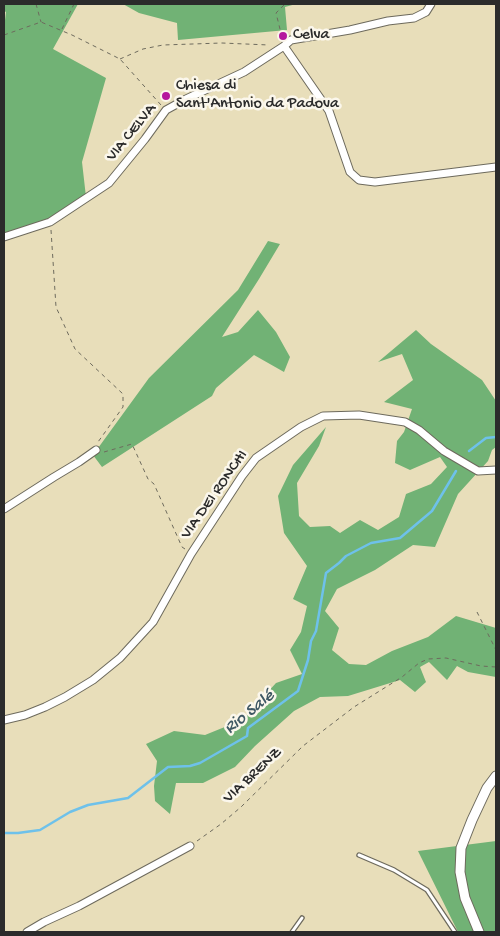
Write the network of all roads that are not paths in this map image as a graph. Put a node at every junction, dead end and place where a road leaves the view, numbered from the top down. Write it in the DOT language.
graph roads {
  1 [pos="432,4"];
  2 [pos="284,46"];
  3 [pos="496,167"];
  4 [pos="4,237"];
  5 [pos="96,450"];
  6 [pos="496,470"];
  7 [pos="4,509"];
  8 [pos="4,720"];
  9 [pos="496,776"];
  10 [pos="190,846"];
  11 [pos="359,856"];
  12 [pos="302,918"];
  13 [pos="27,932"];
  14 [pos="292,932"];
  15 [pos="455,932"];
  16 [pos="479,932"];
  1 -- 2 [label="street, VIA CELVA"];
  2 -- 3 [label="street"];
  2 -- 4 [label="street, VIA CELVA"];
  5 -- 7 [label="street"];
  6 -- 8 [label="street, VIA DEI RONCHI"];
  9 -- 16 [label="street"];
  10 -- 13 [label="street"];
  11 -- 15 [label="lane"];
  12 -- 14 [label="lane"];
}
